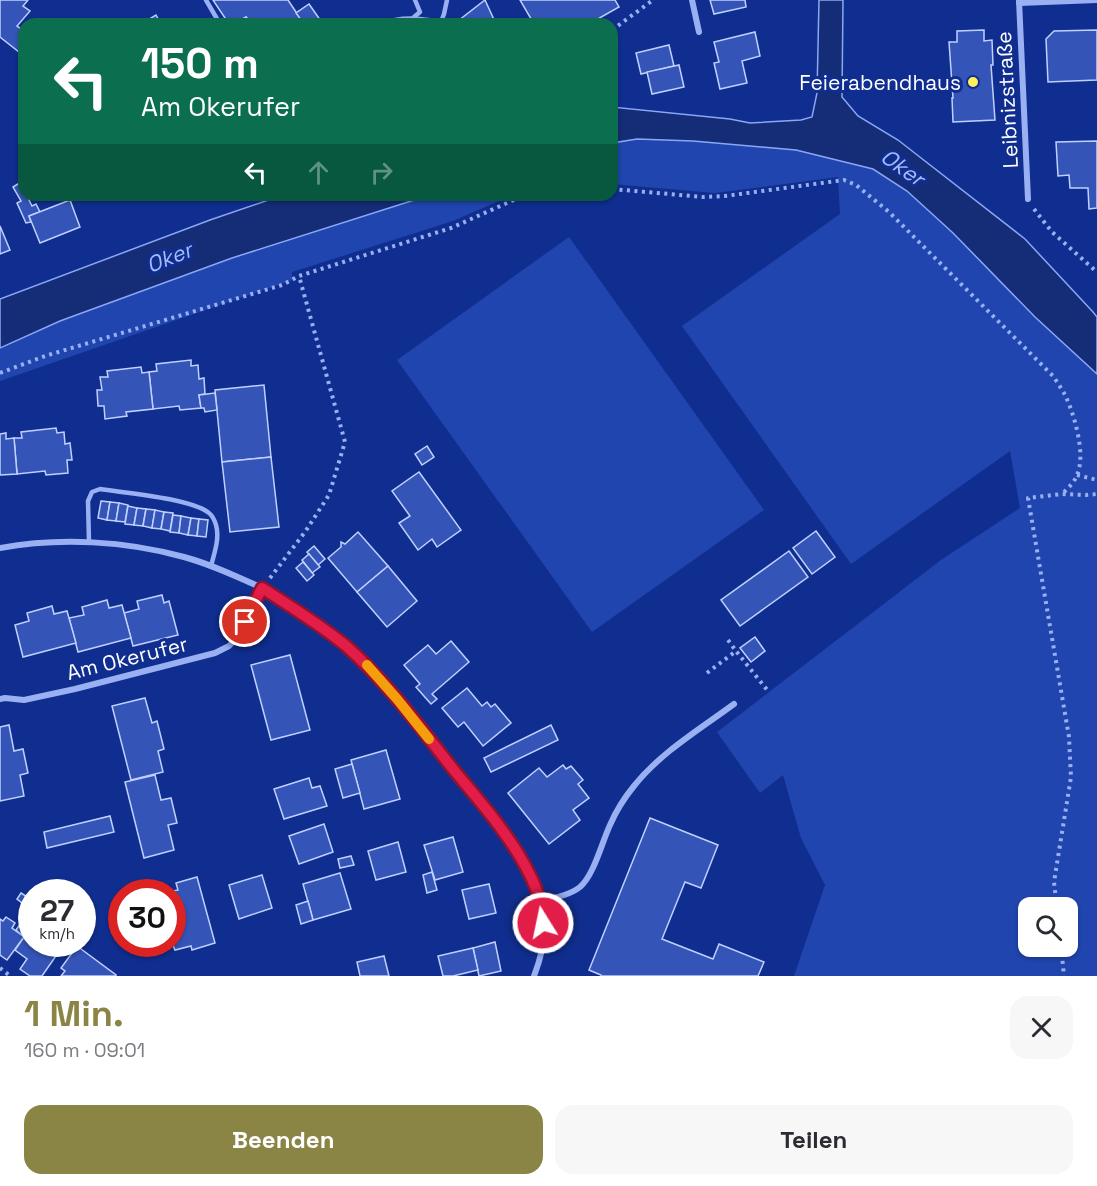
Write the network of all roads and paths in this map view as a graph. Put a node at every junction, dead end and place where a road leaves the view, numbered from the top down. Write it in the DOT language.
graph roads {
  1 [pos="206,0"];
  2 [pos="416,0"];
  3 [pos="447,0"];
  4 [pos="653,0"];
  5 [pos="692,0"];
  6 [pos="1097,0"];
  7 [pos="1019,1"];
  8 [pos="414,17"];
  9 [pos="216,18"];
  10 [pos="406,18"];
  11 [pos="419,18"];
  12 [pos="443,18"];
  13 [pos="618,26"];
  14 [pos="699,32"];
  15 [pos="618,190"];
  16 [pos="1028,199"];
  17 [pos="512,201"];
  18 [pos="1097,272"];
  19 [pos="299,276"];
  20 [pos="0,373"];
  21 [pos="1077,475"];
  22 [pos="1097,480"];
  23 [pos="1062,494"];
  24 [pos="1097,494"];
  25 [pos="88,542"];
  26 [pos="0,548"];
  27 [pos="211,567"];
  28 [pos="262,588"];
  29 [pos="728,640"];
  30 [pos="736,651"];
  31 [pos="707,673"];
  32 [pos="768,691"];
  33 [pos="0,699"];
  34 [pos="734,704"];
  35 [pos="1056,897"];
  36 [pos="541,901"];
  37 [pos="1062,957"];
  38 [pos="0,968"];
  39 [pos="10,976"];
  40 [pos="534,976"];
  41 [pos="1064,976"];
  1 -- 9 [label="lane"];
  2 -- 8 [label="lane"];
  3 -- 12 [label="lane"];
  4 -- 13 [label="path"];
  5 -- 14 [label="street"];
  6 -- 7 [label="street"];
  7 -- 16 [label="street, Leibnizstraße"];
  8 -- 10 [label="lane"];
  8 -- 11 [label="lane"];
  15 -- 21 [label="path"];
  16 -- 18 [label="path"];
  17 -- 19 [label="path"];
  19 -- 20 [label="path"];
  19 -- 28 [label="path"];
  21 -- 22 [label="path"];
  21 -- 23 [label="path"];
  23 -- 24 [label="path"];
  23 -- 35 [label="path"];
  25 -- 26 [label="street"];
  25 -- 27 [label="street"];
  25 -- 27 [label="lane"];
  27 -- 28 [label="street"];
  28 -- 33 [label="street, Am Okerufer"];
  28 -- 36 [label="street"];
  29 -- 30 [label="path"];
  30 -- 31 [label="path"];
  30 -- 32 [label="path"];
  34 -- 36 [label="street"];
  36 -- 40 [label="street"];
  37 -- 41 [label="path"];
  38 -- 39 [label="path"];
}
